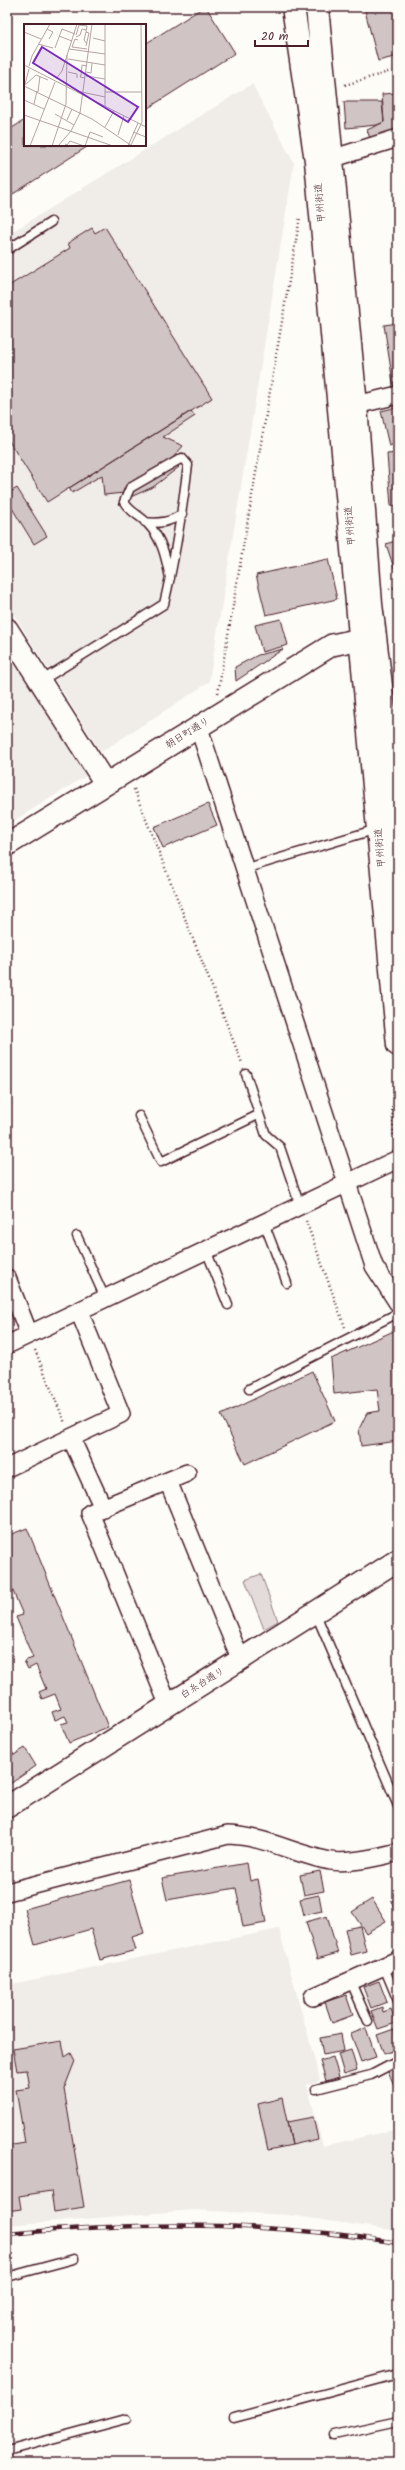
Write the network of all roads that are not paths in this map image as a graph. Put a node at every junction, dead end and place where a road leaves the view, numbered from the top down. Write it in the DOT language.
graph roads {
  1 [pos="293,7"];
  2 [pos="317,7"];
  3 [pos="398,138"];
  4 [pos="331,159"];
  5 [pos="51,222"];
  6 [pos="7,250"];
  7 [pos="398,395"];
  8 [pos="356,405"];
  9 [pos="182,514"];
  10 [pos="146,522"];
  11 [pos="170,578"];
  12 [pos="7,629"];
  13 [pos="367,638"];
  14 [pos="40,682"];
  15 [pos="206,720"];
  16 [pos="105,783"];
  17 [pos="390,828"];
  18 [pos="7,845"];
  19 [pos="244,869"];
  20 [pos="398,873"];
  21 [pos="398,1045"];
  22 [pos="246,1074"];
  23 [pos="258,1115"];
  24 [pos="139,1116"];
  25 [pos="398,1159"];
  26 [pos="348,1183"];
  27 [pos="300,1206"];
  28 [pos="264,1223"];
  29 [pos="77,1236"];
  30 [pos="206,1250"];
  31 [pos="7,1278"];
  32 [pos="287,1283"];
  33 [pos="105,1298"];
  34 [pos="398,1302"];
  35 [pos="228,1305"];
  36 [pos="79,1311"];
  37 [pos="398,1313"];
  38 [pos="29,1334"];
  39 [pos="7,1345"];
  40 [pos="249,1389"];
  41 [pos="71,1438"];
  42 [pos="7,1468"];
  43 [pos="187,1473"];
  44 [pos="168,1481"];
  45 [pos="103,1508"];
  46 [pos="398,1560"];
  47 [pos="315,1611"];
  48 [pos="240,1658"];
  49 [pos="168,1704"];
  50 [pos="398,1806"];
  51 [pos="7,1807"];
  52 [pos="398,1852"];
  53 [pos="7,1892"];
  54 [pos="390,1962"];
  55 [pos="350,1980"];
  56 [pos="313,1997"];
  57 [pos="398,2001"];
  58 [pos="368,2022"];
  59 [pos="398,2061"];
  60 [pos="316,2089"];
  61 [pos="74,2259"];
  62 [pos="7,2277"];
  63 [pos="398,2374"];
  64 [pos="234,2418"];
  65 [pos="126,2419"];
  66 [pos="398,2421"];
  67 [pos="334,2435"];
  68 [pos="7,2451"];
  1 -- 13 [label="highway, 甲州街道"];
  2 -- 4 [label="highway, 甲州街道"];
  3 -- 4 [label="street"];
  4 -- 8 [label="highway, 甲州街道"];
  5 -- 6 [label="lane"];
  7 -- 8 [label="street"];
  8 -- 13 [label="highway, 甲州街道"];
  9 -- 10 [label="lane"];
  9 -- 10 [label="lane"];
  9 -- 11 [label="lane"];
  10 -- 11 [label="lane"];
  11 -- 14 [label="lane"];
  12 -- 14 [label="street"];
  13 -- 15 [label="street, 朝日町通り"];
  13 -- 17 [label="highway, 甲州街道"];
  13 -- 17 [label="highway, 甲州街道"];
  14 -- 16 [label="street"];
  15 -- 16 [label="street, 朝日町通り"];
  15 -- 19 [label="street"];
  16 -- 18 [label="street, 朝日町通り"];
  17 -- 19 [label="lane"];
  17 -- 20 [label="highway, 甲州街道"];
  17 -- 21 [label="highway, 甲州街道"];
  19 -- 26 [label="street"];
  22 -- 23 [label="lane"];
  23 -- 24 [label="lane"];
  23 -- 27 [label="lane"];
  25 -- 26 [label="street"];
  26 -- 27 [label="street"];
  26 -- 34 [label="street"];
  27 -- 28 [label="street"];
  28 -- 30 [label="street"];
  28 -- 32 [label="lane"];
  29 -- 33 [label="lane"];
  30 -- 33 [label="street"];
  30 -- 35 [label="lane"];
  31 -- 38 [label="street"];
  33 -- 36 [label="street"];
  36 -- 38 [label="street"];
  36 -- 41 [label="street"];
  37 -- 40 [label="lane"];
  38 -- 39 [label="street"];
  41 -- 42 [label="street"];
  41 -- 45 [label="street"];
  43 -- 44 [label="street"];
  44 -- 45 [label="street"];
  44 -- 48 [label="street"];
  45 -- 49 [label="street"];
  46 -- 47 [label="street, 白糸台通り"];
  47 -- 48 [label="street, 白糸台通り"];
  47 -- 50 [label="lane"];
  48 -- 49 [label="street, 白糸台通り"];
  49 -- 51 [label="street, 白糸台通り"];
  52 -- 53 [label="street"];
  54 -- 55 [label="street"];
  54 -- 57 [label="lane"];
  55 -- 56 [label="street"];
  55 -- 58 [label="lane"];
  59 -- 60 [label="lane"];
  61 -- 62 [label="lane"];
  63 -- 64 [label="lane"];
  65 -- 68 [label="lane"];
  66 -- 67 [label="lane"];
}
